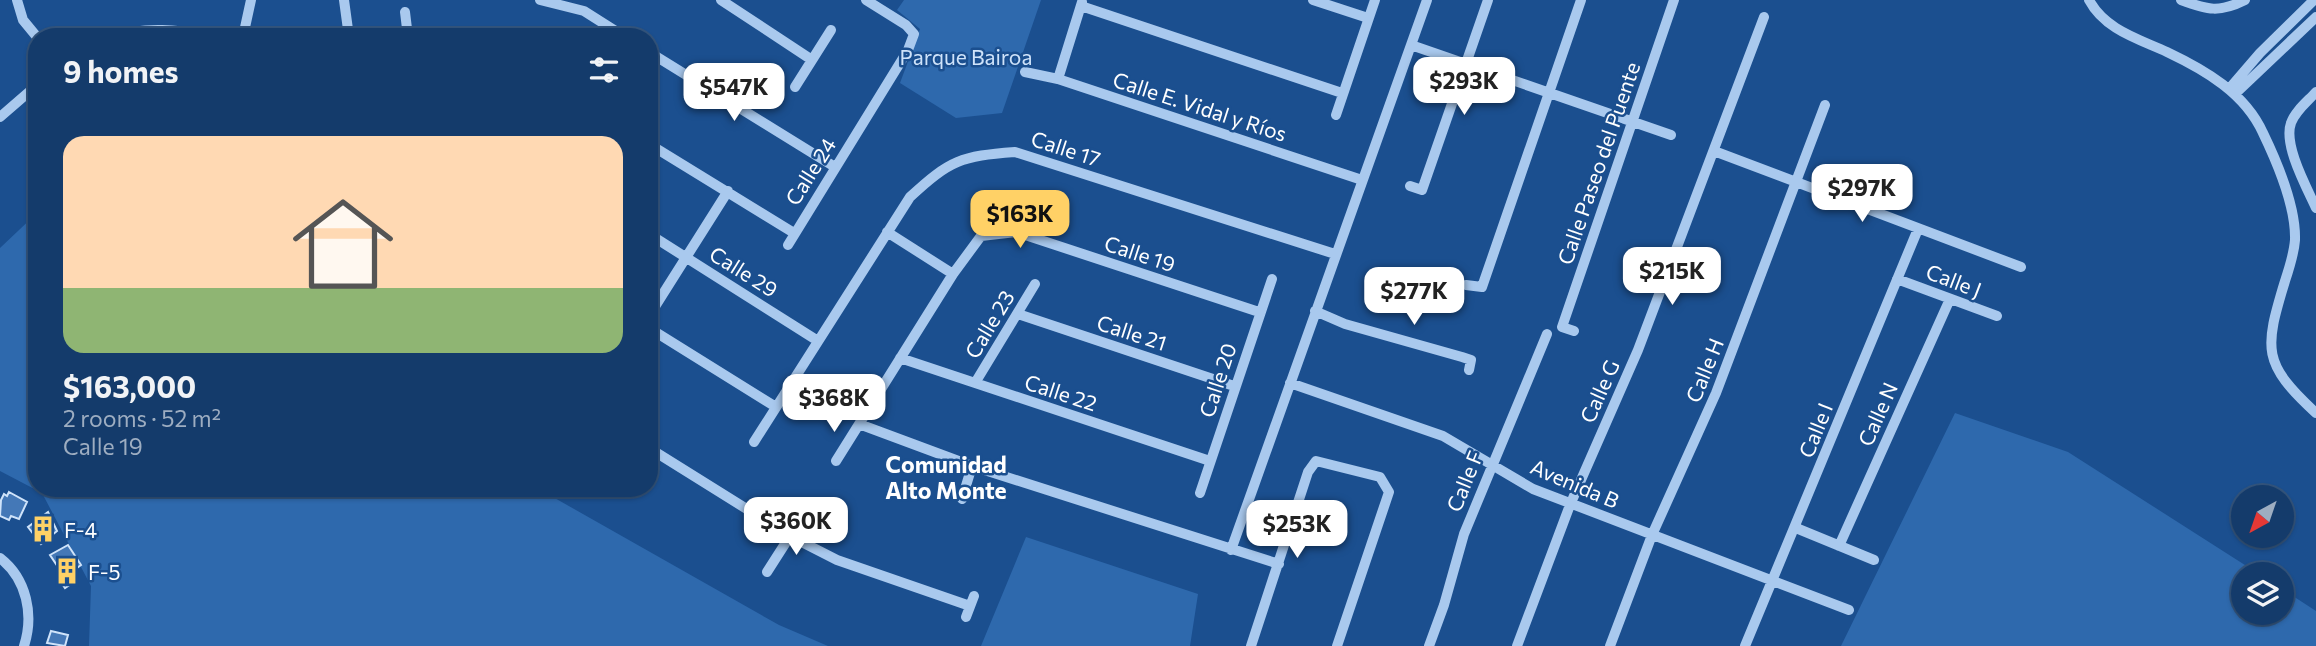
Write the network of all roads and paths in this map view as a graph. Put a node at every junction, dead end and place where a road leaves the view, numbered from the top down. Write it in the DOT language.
graph roads {
  1 [pos="17,0"];
  2 [pos="251,0"];
  3 [pos="344,0"];
  4 [pos="540,0"];
  5 [pos="590,0"];
  6 [pos="721,0"];
  7 [pos="866,0"];
  8 [pos="1313,0"];
  9 [pos="1375,0"];
  10 [pos="1427,0"];
  11 [pos="1488,0"];
  12 [pos="1581,0"];
  13 [pos="1674,0"];
  14 [pos="2089,0"];
  15 [pos="2181,0"];
  16 [pos="2245,0"];
  17 [pos="2314,0"];
  18 [pos="1082,3"];
  19 [pos="584,11"];
  20 [pos="405,12"];
  21 [pos="1764,17"];
  22 [pos="2316,17"];
  23 [pos="1367,18"];
  24 [pos="30,28"];
  25 [pos="245,28"];
  26 [pos="348,28"];
  27 [pos="407,28"];
  28 [pos="611,28"];
  29 [pos="831,30"];
  30 [pos="1411,45"];
  31 [pos="658,58"];
  32 [pos="812,60"];
  33 [pos="1466,64"];
  34 [pos="1025,72"];
  35 [pos="1058,79"];
  36 [pos="795,87"];
  37 [pos="1549,92"];
  38 [pos="2232,92"];
  39 [pos="2316,92"];
  40 [pos="28,93"];
  41 [pos="1342,93"];
  42 [pos="1825,105"];
  43 [pos="1336,115"];
  44 [pos="0,117"];
  45 [pos="1633,121"];
  46 [pos="1671,135"];
  47 [pos="658,149"];
  48 [pos="1714,151"];
  49 [pos="835,167"];
  50 [pos="1362,180"];
  51 [pos="1796,182"];
  52 [pos="1410,186"];
  53 [pos="728,191"];
  54 [pos="2316,208"];
  55 [pos="1918,229"];
  56 [pos="887,232"];
  57 [pos="794,233"];
  58 [pos="658,240"];
  59 [pos="788,244"];
  60 [pos="1335,254"];
  61 [pos="686,257"];
  62 [pos="2021,267"];
  63 [pos="953,274"];
  64 [pos="1272,279"];
  65 [pos="1897,279"];
  66 [pos="1035,284"];
  67 [pos="1466,285"];
  68 [pos="1950,299"];
  69 [pos="658,302"];
  70 [pos="1315,311"];
  71 [pos="1259,312"];
  72 [pos="1018,314"];
  73 [pos="1997,316"];
  74 [pos="1574,331"];
  75 [pos="658,334"];
  76 [pos="1547,334"];
  77 [pos="818,341"];
  78 [pos="900,358"];
  79 [pos="1469,370"];
  80 [pos="975,383"];
  81 [pos="1290,383"];
  82 [pos="1234,386"];
  83 [pos="776,407"];
  84 [pos="2316,413"];
  85 [pos="859,424"];
  86 [pos="754,442"];
  87 [pos="658,454"];
  88 [pos="836,461"];
  89 [pos="1210,461"];
  90 [pos="1492,463"];
  91 [pos="972,466"];
  92 [pos="1200,493"];
  93 [pos="962,499"];
  94 [pos="1570,505"];
  95 [pos="1796,528"];
  96 [pos="1652,535"];
  97 [pos="790,536"];
  98 [pos="1839,546"];
  99 [pos="1231,550"];
  100 [pos="0,558"];
  101 [pos="1874,560"];
  102 [pos="1279,564"];
  103 [pos="767,572"];
  104 [pos="1773,582"];
  105 [pos="970,606"];
  106 [pos="1849,610"];
  107 [pos="24,646"];
  108 [pos="1251,646"];
  109 [pos="1338,646"];
  110 [pos="1429,646"];
  111 [pos="1517,646"];
  112 [pos="1610,646"];
  113 [pos="1745,646"];
  1 -- 24 [label="street"];
  2 -- 25 [label="street"];
  3 -- 26 [label="street"];
  4 -- 19 [label="street"];
  5 -- 19 [label="street"];
  6 -- 32 [label="street"];
  7 -- 49 [label="street, Calle 24"];
  8 -- 23 [label="street"];
  9 -- 23 [label="street"];
  10 -- 30 [label="street"];
  11 -- 33 [label="street"];
  12 -- 37 [label="street"];
  13 -- 45 [label="street, Calle Paseo del Puente"];
  14 -- 38 [label="street"];
  15 -- 16 [label="street"];
  17 -- 38 [label="street"];
  18 -- 35 [label="street"];
  18 -- 41 [label="street"];
  19 -- 28 [label="street"];
  20 -- 27 [label="street"];
  21 -- 48 [label="street, Calle G"];
  22 -- 38 [label="street"];
  23 -- 41 [label="street"];
  29 -- 32 [label="street"];
  30 -- 33 [label="street"];
  30 -- 50 [label="street"];
  31 -- 49 [label="street"];
  32 -- 36 [label="street"];
  33 -- 37 [label="street"];
  33 -- 52 [label="street"];
  34 -- 35 [label="street, Calle E. Vidal y Ríos"];
  35 -- 50 [label="street, Calle E. Vidal y Ríos"];
  37 -- 45 [label="street"];
  37 -- 67 [label="street"];
  38 -- 84 [label="street"];
  39 -- 54 [label="street"];
  40 -- 44 [label="street"];
  41 -- 43 [label="street"];
  42 -- 51 [label="street, Calle H"];
  45 -- 46 [label="street"];
  45 -- 74 [label="street, Calle Paseo del Puente"];
  47 -- 53 [label="street, Calle 24"];
  48 -- 51 [label="street"];
  48 -- 94 [label="street, Calle G"];
  49 -- 57 [label="street, Calle 24"];
  50 -- 60 [label="street"];
  51 -- 55 [label="street"];
  51 -- 96 [label="street, Calle H"];
  53 -- 57 [label="street, Calle 24"];
  53 -- 61 [label="street"];
  55 -- 62 [label="street"];
  55 -- 65 [label="street, Calle I"];
  56 -- 60 [label="street, Calle 17"];
  56 -- 63 [label="street"];
  56 -- 77 [label="street, Calle 17"];
  57 -- 59 [label="street"];
  58 -- 61 [label="street, Calle 29"];
  60 -- 70 [label="street"];
  61 -- 69 [label="street"];
  61 -- 77 [label="street, Calle 29"];
  63 -- 71 [label="street, Calle 19"];
  63 -- 78 [label="street, Calle 19"];
  64 -- 71 [label="street, Calle 20"];
  65 -- 68 [label="street, Calle J"];
  65 -- 95 [label="street, Calle I"];
  66 -- 72 [label="street, Calle 23"];
  68 -- 73 [label="street, Calle J"];
  68 -- 98 [label="street, Calle N"];
  70 -- 79 [label="street"];
  70 -- 81 [label="street"];
  71 -- 82 [label="street, Calle 20"];
  72 -- 80 [label="street, Calle 23"];
  72 -- 82 [label="street, Calle 21"];
  75 -- 83 [label="street"];
  76 -- 90 [label="street, Calle F"];
  77 -- 83 [label="street, Calle 17"];
  78 -- 80 [label="street, Calle 22"];
  78 -- 85 [label="street, Calle 19"];
  80 -- 89 [label="street, Calle 22"];
  81 -- 90 [label="street, Avenida B"];
  81 -- 99 [label="street"];
  82 -- 89 [label="street, Calle 20"];
  83 -- 86 [label="street, Calle 17"];
  85 -- 88 [label="street, Calle 19"];
  85 -- 91 [label="street"];
  87 -- 97 [label="street"];
  89 -- 92 [label="street, Calle 20"];
  90 -- 94 [label="street, Avenida B"];
  90 -- 110 [label="street, Calle F"];
  91 -- 93 [label="street"];
  91 -- 99 [label="street"];
  94 -- 96 [label="street, Avenida B"];
  94 -- 111 [label="street, Calle G"];
  95 -- 98 [label="street"];
  95 -- 104 [label="street, Calle I"];
  96 -- 104 [label="street, Avenida B"];
  96 -- 112 [label="street, Calle H"];
  97 -- 103 [label="street"];
  97 -- 105 [label="street"];
  98 -- 101 [label="street"];
  99 -- 102 [label="street"];
  100 -- 107 [label="street"];
  102 -- 108 [label="street"];
  102 -- 109 [label="street"];
  104 -- 106 [label="street, Avenida B"];
  104 -- 113 [label="street, Calle I"];
}
